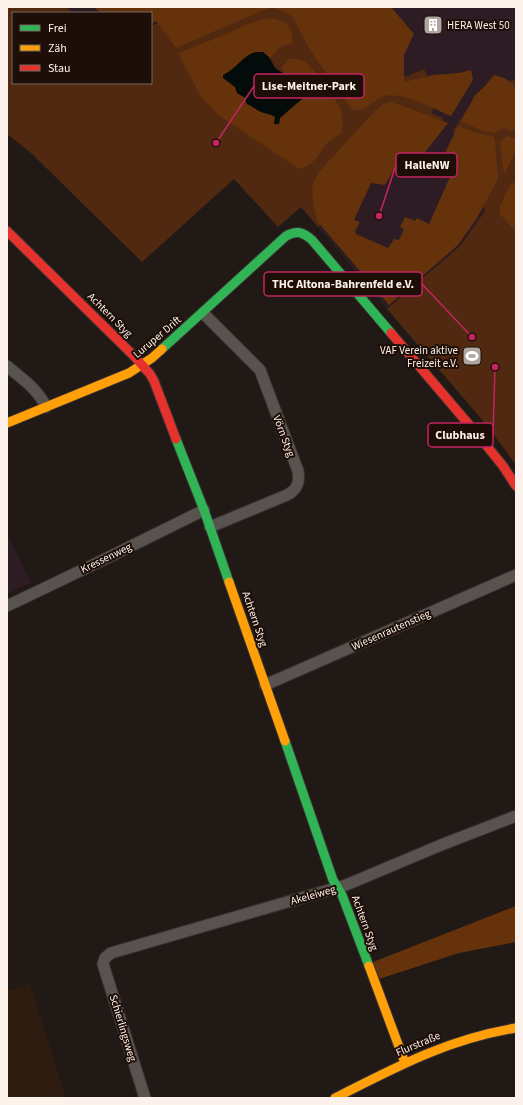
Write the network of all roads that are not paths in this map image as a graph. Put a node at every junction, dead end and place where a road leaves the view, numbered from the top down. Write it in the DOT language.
graph roads {
  1 [pos="7,231"];
  2 [pos="203,313"];
  3 [pos="142,365"];
  4 [pos="7,366"];
  5 [pos="46,407"];
  6 [pos="7,424"];
  7 [pos="516,486"];
  8 [pos="204,510"];
  9 [pos="210,527"];
  10 [pos="516,575"];
  11 [pos="7,606"];
  12 [pos="265,685"];
  13 [pos="516,816"];
  14 [pos="338,888"];
  15 [pos="105,958"];
  16 [pos="516,1028"];
  17 [pos="405,1062"];
  18 [pos="145,1098"];
  19 [pos="335,1098"];
  1 -- 3 [label="street, Achtern Styg"];
  2 -- 3 [label="street, Luruper Drift"];
  2 -- 7 [label="street, Luruper Drift"];
  2 -- 9 [label="street, Vörn Styg"];
  3 -- 5 [label="street, Luruper Drift"];
  3 -- 8 [label="street, Achtern Styg"];
  4 -- 5 [label="street"];
  5 -- 6 [label="street, Luruper Drift"];
  8 -- 9 [label="street, Achtern Styg"];
  8 -- 11 [label="street, Kressenweg"];
  9 -- 12 [label="street, Achtern Styg"];
  10 -- 12 [label="street, Wiesenrautenstieg"];
  12 -- 14 [label="street, Achtern Styg"];
  13 -- 14 [label="street, Akeleiweg"];
  14 -- 15 [label="street, Akeleiweg"];
  14 -- 17 [label="street, Achtern Styg"];
  15 -- 18 [label="street, Schierlingsweg"];
  16 -- 17 [label="street, Flurstraße"];
  17 -- 19 [label="street, Flurstraße"];
}
